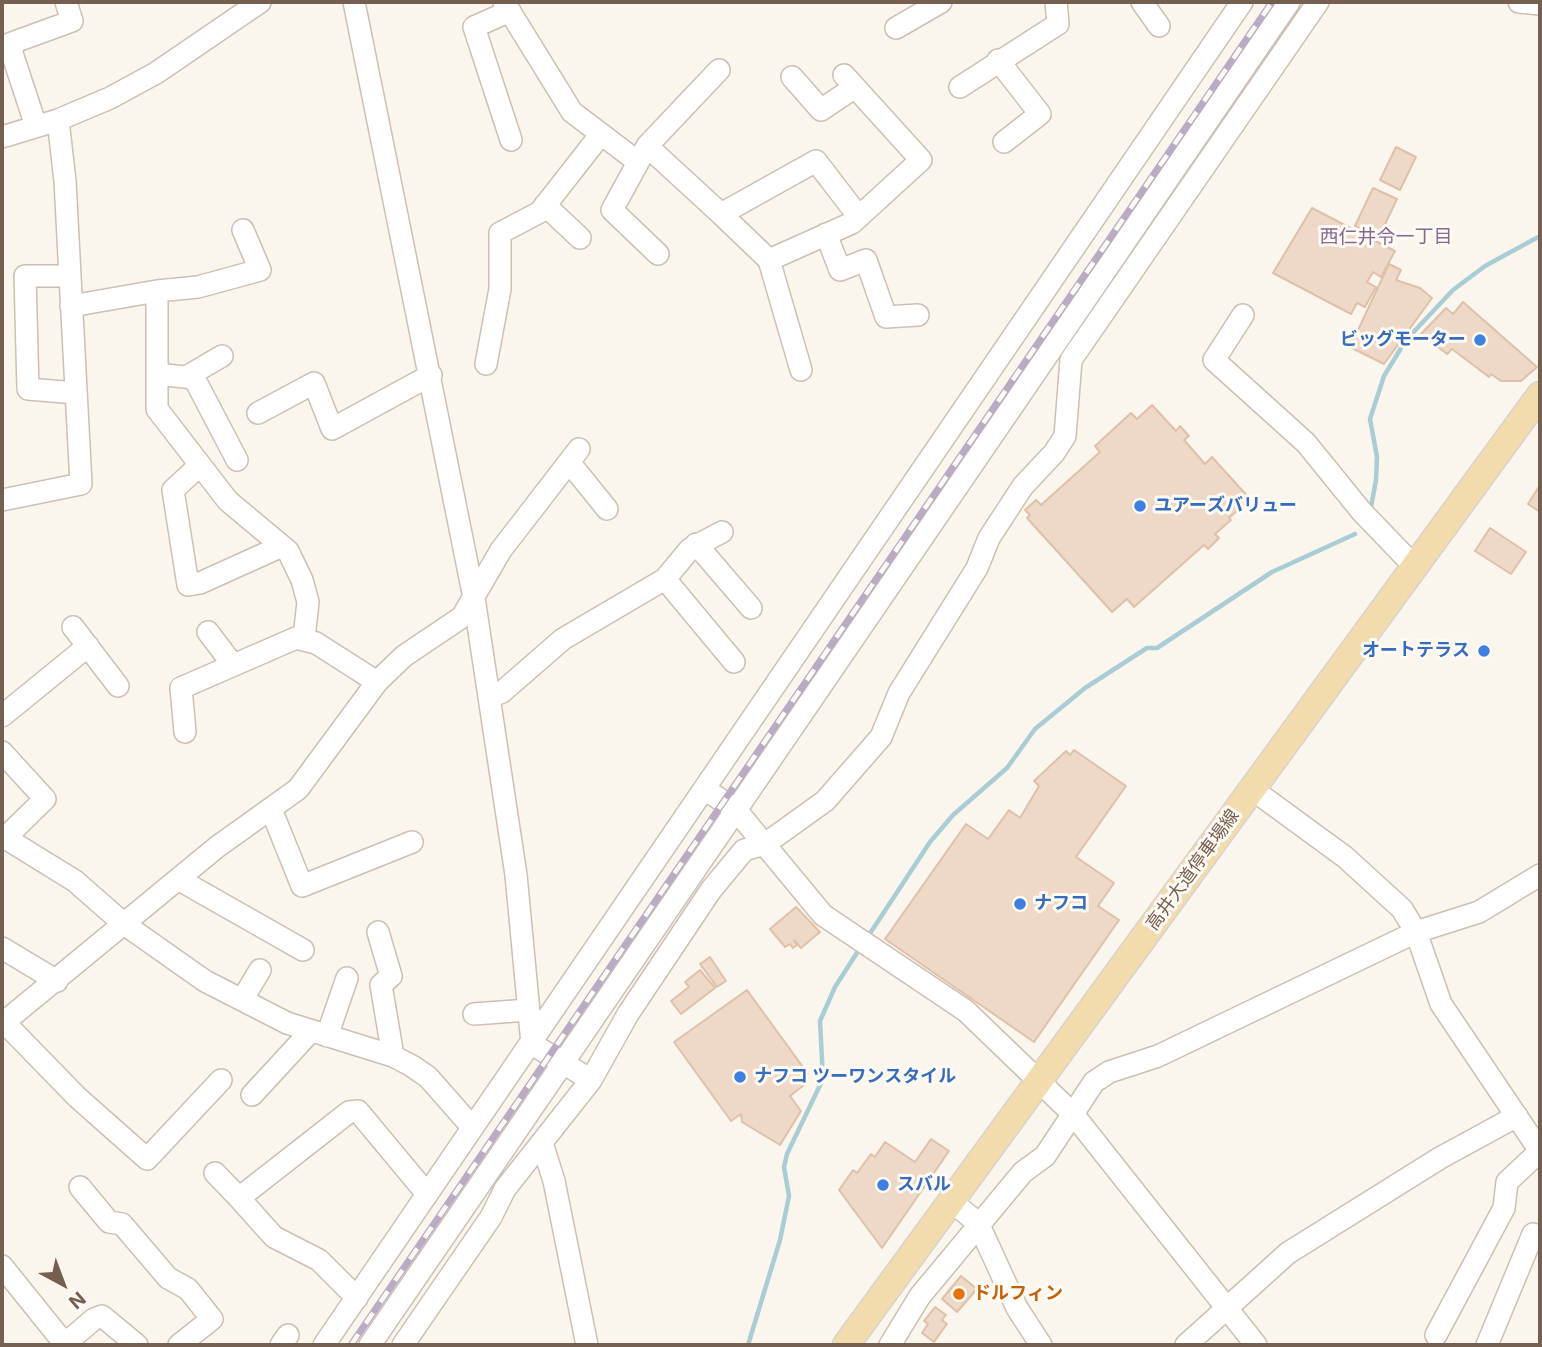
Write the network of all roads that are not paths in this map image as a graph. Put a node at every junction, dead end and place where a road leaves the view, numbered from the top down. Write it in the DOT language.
graph roads {
  1 [pos="66,2"];
  2 [pos="260,2"];
  3 [pos="354,2"];
  4 [pos="941,2"];
  5 [pos="1056,2"];
  6 [pos="1142,2"];
  7 [pos="1242,2"];
  8 [pos="1289,2"];
  9 [pos="1318,2"];
  10 [pos="1520,2"];
  11 [pos="1540,4"];
  12 [pos="507,6"];
  13 [pos="1159,26"];
  14 [pos="895,28"];
  15 [pos="998,60"];
  16 [pos="719,70"];
  17 [pos="792,77"];
  18 [pos="960,87"];
  19 [pos="58,120"];
  20 [pos="36,126"];
  21 [pos="600,134"];
  22 [pos="2,137"];
  23 [pos="511,140"];
  24 [pos="1004,142"];
  25 [pos="642,154"];
  26 [pos="545,205"];
  27 [pos="721,214"];
  28 [pos="859,217"];
  29 [pos="243,230"];
  30 [pos="826,234"];
  31 [pos="580,238"];
  32 [pos="658,254"];
  33 [pos="769,260"];
  34 [pos="69,276"];
  35 [pos="157,290"];
  36 [pos="71,306"];
  37 [pos="918,315"];
  38 [pos="1243,315"];
  39 [pos="222,356"];
  40 [pos="486,364"];
  41 [pos="801,370"];
  42 [pos="157,374"];
  43 [pos="431,375"];
  44 [pos="186,377"];
  45 [pos="76,393"];
  46 [pos="1540,395"];
  47 [pos="258,413"];
  48 [pos="237,460"];
  49 [pos="199,466"];
  50 [pos="2,500"];
  51 [pos="607,509"];
  52 [pos="722,532"];
  53 [pos="696,544"];
  54 [pos="282,546"];
  55 [pos="1415,567"];
  56 [pos="664,579"];
  57 [pos="474,598"];
  58 [pos="751,608"];
  59 [pos="73,627"];
  60 [pos="208,632"];
  61 [pos="304,638"];
  62 [pos="88,646"];
  63 [pos="734,662"];
  64 [pos="233,665"];
  65 [pos="377,682"];
  66 [pos="118,686"];
  67 [pos="490,697"];
  68 [pos="2,716"];
  69 [pos="185,732"];
  70 [pos="2,752"];
  71 [pos="706,789"];
  72 [pos="1252,789"];
  73 [pos="271,809"];
  74 [pos="736,810"];
  75 [pos="4,837"];
  76 [pos="412,842"];
  77 [pos="765,844"];
  78 [pos="1540,875"];
  79 [pos="178,879"];
  80 [pos="124,924"];
  81 [pos="378,932"];
  82 [pos="1416,932"];
  83 [pos="2,948"];
  84 [pos="303,950"];
  85 [pos="260,970"];
  86 [pos="347,978"];
  87 [pos="57,981"];
  88 [pos="242,1000"];
  89 [pos="528,1010"];
  90 [pos="474,1014"];
  91 [pos="3,1023"];
  92 [pos="319,1034"];
  93 [pos="532,1044"];
  94 [pos="393,1056"];
  95 [pos="562,1063"];
  96 [pos="220,1080"];
  97 [pos="591,1080"];
  98 [pos="1039,1082"];
  99 [pos="252,1095"];
  100 [pos="1073,1114"];
  101 [pos="1517,1116"];
  102 [pos="472,1128"];
  103 [pos="542,1143"];
  104 [pos="1540,1151"];
  105 [pos="215,1173"];
  106 [pos="80,1187"];
  107 [pos="427,1194"];
  108 [pos="239,1198"];
  109 [pos="952,1202"];
  110 [pos="978,1223"];
  111 [pos="1540,1236"];
  112 [pos="2,1266"];
  113 [pos="357,1298"];
  114 [pos="1225,1309"];
  115 [pos="866,1317"];
  116 [pos="1436,1335"];
  117 [pos="893,1339"];
  118 [pos="137,1345"];
  119 [pos="179,1345"];
  120 [pos="324,1345"];
  121 [pos="370,1345"];
  122 [pos="403,1345"];
  123 [pos="587,1345"];
  124 [pos="846,1345"];
  125 [pos="1041,1345"];
  126 [pos="1186,1345"];
  127 [pos="1256,1345"];
  128 [pos="1488,1345"];
  1 -- 20 [label="street"];
  2 -- 19 [label="street"];
  3 -- 43 [label="street"];
  4 -- 14 [label="street"];
  5 -- 15 [label="street"];
  6 -- 13 [label="street"];
  7 -- 71 [label="street"];
  8 -- 74 [label="street"];
  9 -- 77 [label="street"];
  10 -- 11 [label="street"];
  12 -- 21 [label="street"];
  12 -- 23 [label="street"];
  15 -- 18 [label="street"];
  15 -- 24 [label="street"];
  16 -- 25 [label="street"];
  17 -- 28 [label="street"];
  19 -- 20 [label="street"];
  19 -- 34 [label="street"];
  20 -- 22 [label="street"];
  21 -- 25 [label="street"];
  21 -- 26 [label="street"];
  25 -- 27 [label="street"];
  25 -- 32 [label="street"];
  26 -- 31 [label="street"];
  26 -- 40 [label="street"];
  27 -- 28 [label="street"];
  27 -- 33 [label="street"];
  28 -- 30 [label="street"];
  29 -- 35 [label="street"];
  30 -- 33 [label="street"];
  30 -- 37 [label="street"];
  33 -- 41 [label="street"];
  34 -- 36 [label="street"];
  34 -- 45 [label="street"];
  35 -- 36 [label="street"];
  35 -- 42 [label="street"];
  36 -- 45 [label="street"];
  38 -- 55 [label="street"];
  39 -- 44 [label="street"];
  42 -- 44 [label="street"];
  42 -- 49 [label="street"];
  43 -- 47 [label="street"];
  43 -- 57 [label="street"];
  44 -- 48 [label="street"];
  45 -- 50 [label="street"];
  46 -- 55 [label="main road, 高井大道停車場線"];
  49 -- 54 [label="street"];
  49 -- 54 [label="street"];
  51 -- 57 [label="street"];
  52 -- 53 [label="street"];
  53 -- 56 [label="street"];
  53 -- 58 [label="street"];
  54 -- 61 [label="street"];
  55 -- 72 [label="main road, 高井大道停車場線"];
  56 -- 63 [label="street"];
  56 -- 67 [label="street"];
  57 -- 65 [label="street"];
  57 -- 67 [label="street"];
  59 -- 62 [label="street"];
  60 -- 64 [label="street"];
  61 -- 64 [label="street"];
  61 -- 65 [label="street"];
  62 -- 66 [label="street"];
  62 -- 68 [label="street"];
  64 -- 69 [label="street"];
  65 -- 73 [label="street"];
  67 -- 89 [label="street"];
  70 -- 75 [label="street"];
  71 -- 74 [label="street"];
  71 -- 93 [label="street"];
  72 -- 82 [label="street"];
  72 -- 98 [label="main road, 高井大道停車場線"];
  73 -- 76 [label="street"];
  73 -- 79 [label="street"];
  74 -- 77 [label="street"];
  74 -- 95 [label="street"];
  75 -- 80 [label="street"];
  77 -- 97 [label="street"];
  77 -- 98 [label="street"];
  78 -- 82 [label="street"];
  79 -- 80 [label="street"];
  79 -- 84 [label="street"];
  80 -- 87 [label="street"];
  80 -- 88 [label="street"];
  81 -- 94 [label="street"];
  82 -- 100 [label="street"];
  82 -- 101 [label="street"];
  83 -- 87 [label="street"];
  85 -- 88 [label="street"];
  86 -- 92 [label="street"];
  87 -- 91 [label="street"];
  88 -- 92 [label="street"];
  89 -- 90 [label="street"];
  89 -- 93 [label="street"];
  91 -- 96 [label="street"];
  92 -- 94 [label="street"];
  92 -- 99 [label="street"];
  93 -- 95 [label="street"];
  93 -- 102 [label="street"];
  94 -- 102 [label="street"];
  95 -- 97 [label="street"];
  95 -- 121 [label="street"];
  97 -- 103 [label="street"];
  98 -- 100 [label="street"];
  98 -- 109 [label="main road, 高井大道停車場線"];
  100 -- 110 [label="street"];
  100 -- 114 [label="street"];
  101 -- 104 [label="street"];
  101 -- 114 [label="street"];
  102 -- 107 [label="street"];
  103 -- 122 [label="street"];
  103 -- 123 [label="street"];
  104 -- 116 [label="street"];
  105 -- 108 [label="street"];
  106 -- 119 [label="street"];
  107 -- 108 [label="street"];
  107 -- 113 [label="street"];
  108 -- 113 [label="street"];
  109 -- 110 [label="street"];
  109 -- 115 [label="main road, 高井大道停車場線"];
  110 -- 117 [label="street"];
  110 -- 125 [label="street"];
  111 -- 128 [label="street"];
  112 -- 118 [label="street"];
  113 -- 120 [label="street"];
  114 -- 126 [label="street"];
  114 -- 127 [label="street"];
  115 -- 117 [label="street"];
  115 -- 124 [label="main road, 高井大道停車場線"];
}
